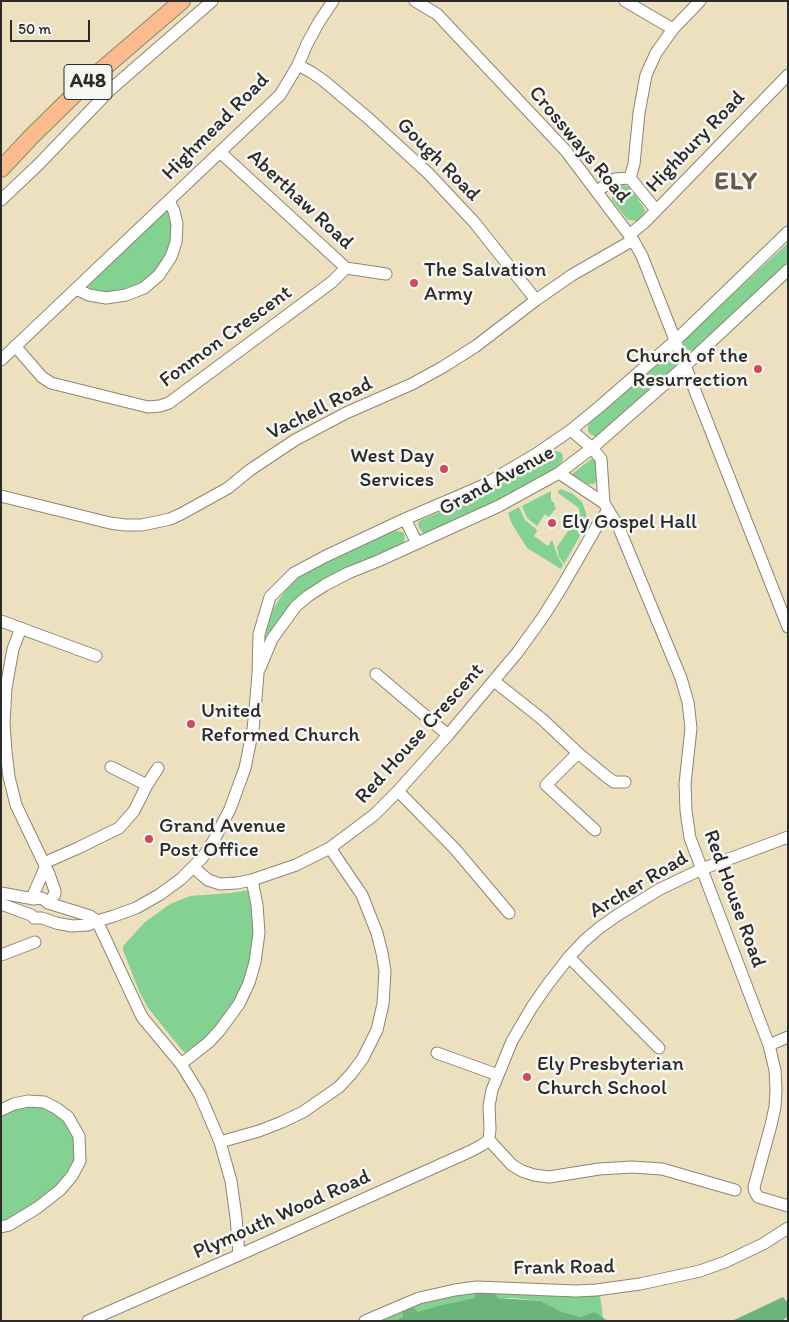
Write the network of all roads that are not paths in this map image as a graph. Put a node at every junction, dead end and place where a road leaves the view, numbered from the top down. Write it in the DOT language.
graph roads {
  1 [pos="182,1"];
  2 [pos="212,1"];
  3 [pos="333,1"];
  4 [pos="415,1"];
  5 [pos="626,1"];
  6 [pos="700,1"];
  7 [pos="673,29"];
  8 [pos="298,65"];
  9 [pos="788,74"];
  10 [pos="220,152"];
  11 [pos="1,169"];
  12 [pos="630,178"];
  13 [pos="597,191"];
  14 [pos="1,200"];
  15 [pos="169,201"];
  16 [pos="656,210"];
  17 [pos="788,232"];
  18 [pos="631,237"];
  19 [pos="346,268"];
  20 [pos="788,270"];
  21 [pos="386,274"];
  22 [pos="76,289"];
  23 [pos="536,300"];
  24 [pos="675,341"];
  25 [pos="15,346"];
  26 [pos="1,360"];
  27 [pos="685,366"];
  28 [pos="571,430"];
  29 [pos="592,448"];
  30 [pos="559,472"];
  31 [pos="1,496"];
  32 [pos="606,506"];
  33 [pos="405,519"];
  34 [pos="417,543"];
  35 [pos="1,621"];
  36 [pos="788,627"];
  37 [pos="20,628"];
  38 [pos="96,656"];
  39 [pos="258,674"];
  40 [pos="376,674"];
  41 [pos="494,681"];
  42 [pos="448,736"];
  43 [pos="4,752"];
  44 [pos="578,753"];
  45 [pos="111,767"];
  46 [pos="158,768"];
  47 [pos="625,782"];
  48 [pos="147,785"];
  49 [pos="398,791"];
  50 [pos="595,830"];
  51 [pos="788,837"];
  52 [pos="330,848"];
  53 [pos="45,865"];
  54 [pos="193,867"];
  55 [pos="702,869"];
  56 [pos="252,880"];
  57 [pos="1,893"];
  58 [pos="34,899"];
  59 [pos="48,903"];
  60 [pos="1,904"];
  61 [pos="509,913"];
  62 [pos="36,917"];
  63 [pos="97,920"];
  64 [pos="35,942"];
  65 [pos="1,955"];
  66 [pos="569,958"];
  67 [pos="788,1037"];
  68 [pos="769,1045"];
  69 [pos="659,1048"];
  70 [pos="437,1053"];
  71 [pos="181,1064"];
  72 [pos="498,1075"];
  73 [pos="1,1110"];
  74 [pos="489,1140"];
  75 [pos="220,1142"];
  76 [pos="735,1190"];
  77 [pos="788,1206"];
  78 [pos="1,1227"];
  79 [pos="788,1228"];
  80 [pos="239,1255"];
  81 [pos="88,1321"];
  82 [pos="365,1321"];
  1 -- 11 [label="highway, A48"];
  2 -- 14 [label="street"];
  3 -- 8 [label="street, Highmead Road"];
  4 -- 13 [label="street, Crossways Road"];
  5 -- 7 [label="street"];
  6 -- 7 [label="street"];
  7 -- 12 [label="street"];
  8 -- 10 [label="street, Highmead Road"];
  8 -- 23 [label="street, Gough Road"];
  9 -- 16 [label="street, Highbury Road"];
  10 -- 15 [label="street, Highmead Road"];
  10 -- 19 [label="street, Aberthaw Road"];
  12 -- 13 [label="street"];
  12 -- 16 [label="street"];
  13 -- 18 [label="street, Crossways Road"];
  15 -- 22 [label="street, Highmead Road"];
  15 -- 22 [label="street, Highmead Road"];
  16 -- 18 [label="street, Highbury Road"];
  17 -- 24 [label="street, Grand Avenue"];
  18 -- 23 [label="street, Vachell Road"];
  18 -- 24 [label="street, Crossways Road"];
  19 -- 21 [label="street, Aberthaw Road"];
  19 -- 25 [label="street, Fonmon Crescent"];
  20 -- 27 [label="street, Grand Avenue"];
  22 -- 25 [label="street, Highmead Road"];
  23 -- 31 [label="street, Vachell Road"];
  24 -- 27 [label="street"];
  24 -- 28 [label="street, Grand Avenue"];
  25 -- 26 [label="street, Highmead Road"];
  27 -- 29 [label="street, Grand Avenue"];
  27 -- 36 [label="street"];
  28 -- 29 [label="street, Grand Avenue"];
  28 -- 33 [label="street, Grand Avenue"];
  29 -- 30 [label="street, Grand Avenue"];
  29 -- 32 [label="street, Red House Road"];
  30 -- 32 [label="street, Red House Road"];
  30 -- 34 [label="street, Grand Avenue"];
  32 -- 41 [label="street, Red House Crescent"];
  32 -- 55 [label="street, Red House Road"];
  33 -- 34 [label="street"];
  33 -- 39 [label="street, Grand Avenue"];
  34 -- 39 [label="street, Grand Avenue"];
  35 -- 37 [label="street"];
  37 -- 38 [label="street"];
  37 -- 43 [label="street"];
  39 -- 54 [label="street, Grand Avenue"];
  40 -- 42 [label="street"];
  41 -- 42 [label="street, Red House Crescent"];
  41 -- 44 [label="street"];
  42 -- 49 [label="street, Red House Crescent"];
  43 -- 53 [label="street"];
  44 -- 47 [label="street"];
  44 -- 50 [label="street"];
  45 -- 48 [label="street"];
  46 -- 48 [label="street"];
  48 -- 53 [label="street"];
  49 -- 52 [label="street, Red House Crescent"];
  49 -- 61 [label="street"];
  51 -- 55 [label="street, Archer Road"];
  52 -- 56 [label="street, Red House Crescent"];
  52 -- 75 [label="street"];
  53 -- 58 [label="street"];
  53 -- 59 [label="street"];
  54 -- 56 [label="street, Red House Crescent"];
  54 -- 63 [label="street, Grand Avenue"];
  55 -- 66 [label="street, Archer Road"];
  55 -- 68 [label="street, Red House Road"];
  56 -- 71 [label="street"];
  57 -- 58 [label="street"];
  58 -- 59 [label="street"];
  58 -- 62 [label="street"];
  59 -- 62 [label="street"];
  59 -- 63 [label="street"];
  60 -- 62 [label="street, Grand Avenue"];
  62 -- 63 [label="street, Grand Avenue"];
  63 -- 71 [label="street"];
  64 -- 65 [label="street"];
  66 -- 69 [label="street"];
  66 -- 72 [label="street, Archer Road"];
  67 -- 68 [label="street"];
  68 -- 77 [label="street, Red House Road"];
  70 -- 72 [label="street"];
  71 -- 75 [label="street"];
  72 -- 74 [label="street, Archer Road"];
  73 -- 78 [label="street"];
  74 -- 76 [label="street"];
  74 -- 80 [label="street, Plymouth Wood Road"];
  75 -- 80 [label="street"];
  79 -- 82 [label="street, Frank Road"];
  80 -- 81 [label="street, Plymouth Wood Road"];
}
